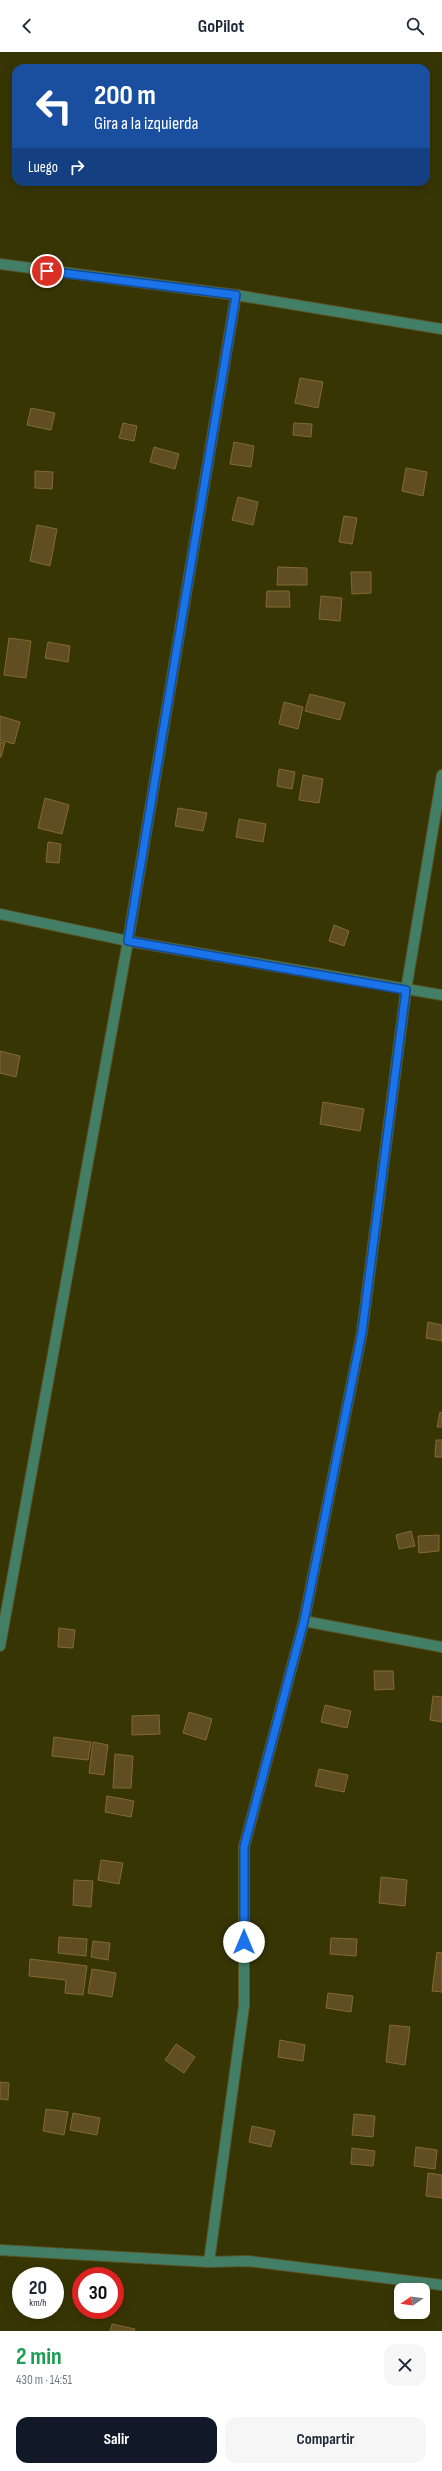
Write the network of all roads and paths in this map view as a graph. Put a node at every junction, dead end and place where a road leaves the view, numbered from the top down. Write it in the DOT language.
graph roads {
  1 [pos="0,264"];
  2 [pos="236,295"];
  3 [pos="442,329"];
  4 [pos="442,775"];
  5 [pos="0,914"];
  6 [pos="128,941"];
  7 [pos="406,990"];
  8 [pos="442,995"];
  9 [pos="304,1621"];
  10 [pos="0,1646"];
  11 [pos="442,1646"];
  12 [pos="0,2250"];
  13 [pos="209,2262"];
  14 [pos="442,2285"];
  1 -- 2 [label="street"];
  2 -- 3 [label="street"];
  2 -- 6 [label="street"];
  4 -- 7 [label="street"];
  5 -- 6 [label="street"];
  6 -- 7 [label="street"];
  6 -- 10 [label="street"];
  7 -- 8 [label="street"];
  7 -- 9 [label="street"];
  9 -- 11 [label="street"];
  9 -- 13 [label="street"];
  12 -- 13 [label="street"];
  13 -- 14 [label="street"];
}
